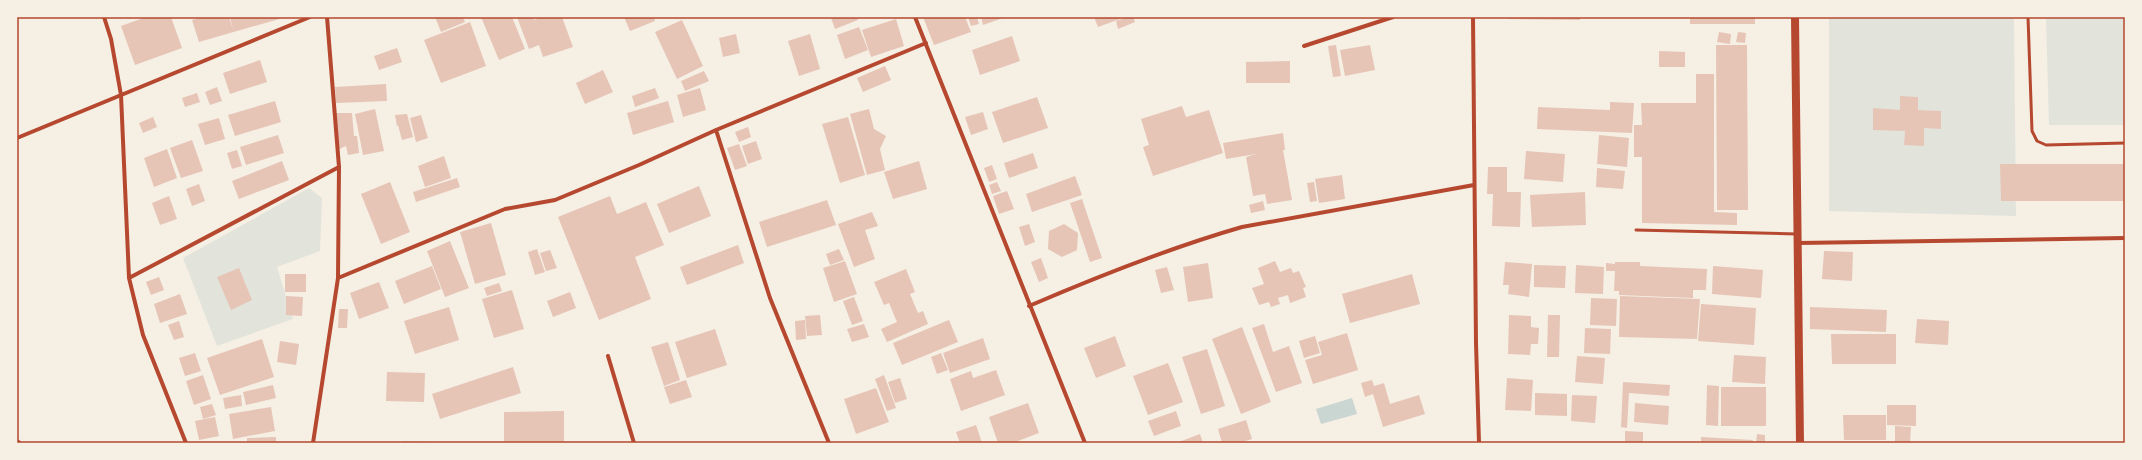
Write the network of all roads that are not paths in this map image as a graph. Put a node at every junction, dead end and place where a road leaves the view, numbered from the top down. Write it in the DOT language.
graph roads {
  1 [pos="104,17"];
  2 [pos="310,17"];
  3 [pos="327,17"];
  4 [pos="915,17"];
  5 [pos="1393,17"];
  6 [pos="1473,17"];
  7 [pos="1795,17"];
  8 [pos="2028,17"];
  9 [pos="926,43"];
  10 [pos="1304,46"];
  11 [pos="121,96"];
  12 [pos="716,130"];
  13 [pos="17,138"];
  14 [pos="2125,143"];
  15 [pos="339,167"];
  16 [pos="1474,185"];
  17 [pos="1636,230"];
  18 [pos="1797,234"];
  19 [pos="2125,238"];
  20 [pos="1797,243"];
  21 [pos="129,278"];
  22 [pos="338,278"];
  23 [pos="1029,306"];
  24 [pos="608,356"];
  25 [pos="186,443"];
  26 [pos="313,443"];
  27 [pos="634,443"];
  28 [pos="829,443"];
  29 [pos="1086,443"];
  30 [pos="1479,443"];
  31 [pos="1800,443"];
  1 -- 11 [label="street"];
  2 -- 11 [label="street"];
  3 -- 15 [label="street"];
  4 -- 9 [label="street"];
  5 -- 10 [label="street"];
  6 -- 16 [label="street"];
  7 -- 18 [label="main road"];
  8 -- 14 [label="lane"];
  9 -- 12 [label="street"];
  9 -- 23 [label="street"];
  11 -- 13 [label="street"];
  11 -- 21 [label="street"];
  12 -- 22 [label="street"];
  12 -- 28 [label="street"];
  15 -- 21 [label="street"];
  15 -- 22 [label="street"];
  16 -- 23 [label="street"];
  16 -- 30 [label="street"];
  17 -- 18 [label="lane"];
  18 -- 20 [label="main road"];
  19 -- 20 [label="street"];
  20 -- 31 [label="main road"];
  21 -- 25 [label="street"];
  22 -- 26 [label="street"];
  23 -- 29 [label="street"];
  24 -- 27 [label="street"];
}
